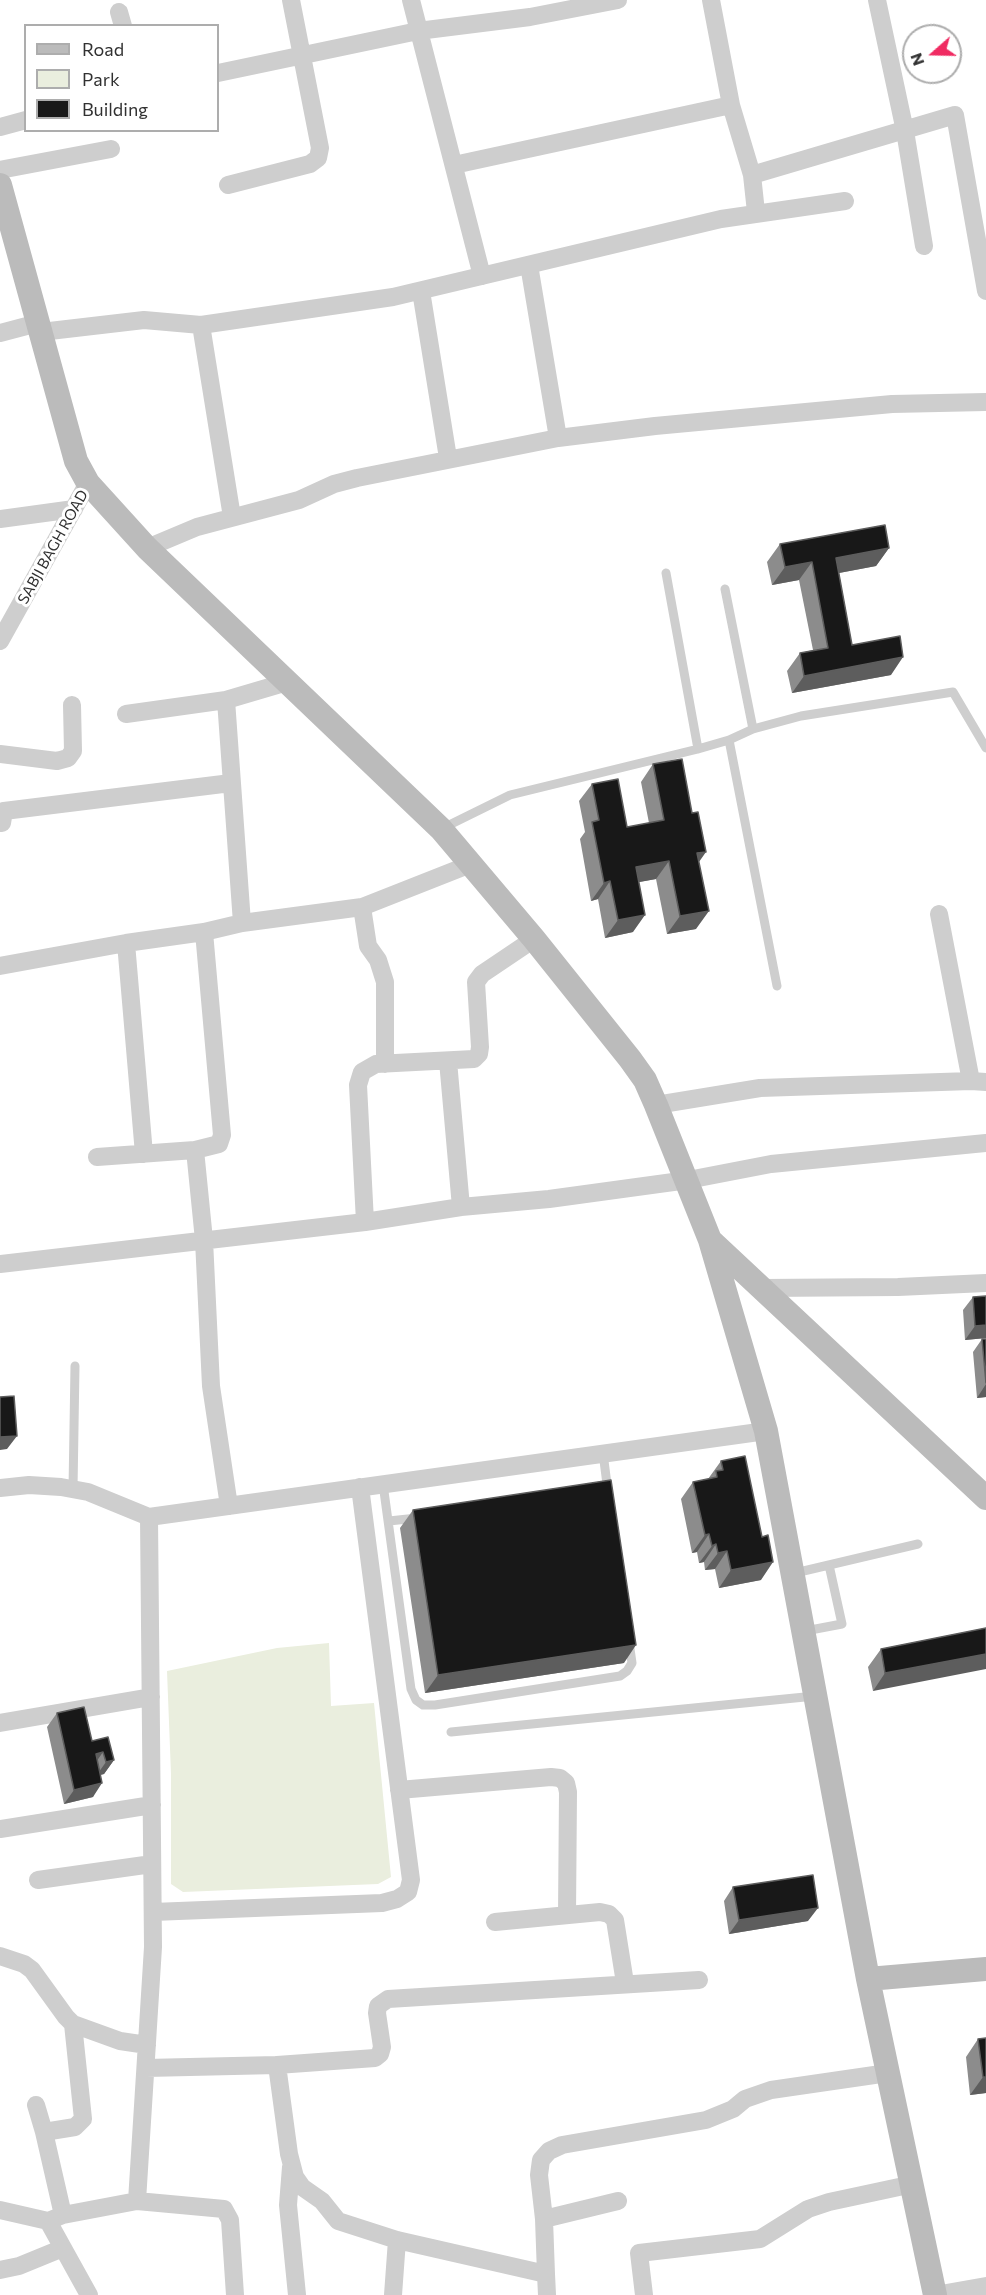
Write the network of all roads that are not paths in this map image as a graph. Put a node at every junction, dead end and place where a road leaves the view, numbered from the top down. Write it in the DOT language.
graph roads {
  1 [pos="291,0"];
  2 [pos="411,0"];
  3 [pos="618,0"];
  4 [pos="711,0"];
  5 [pos="876,0"];
  6 [pos="418,31"];
  7 [pos="301,55"];
  8 [pos="219,73"];
  9 [pos="731,105"];
  10 [pos="24,121"];
  11 [pos="0,127"];
  12 [pos="904,131"];
  13 [pos="111,150"];
  14 [pos="454,165"];
  15 [pos="0,170"];
  16 [pos="752,175"];
  17 [pos="0,185"];
  18 [pos="228,185"];
  19 [pos="845,201"];
  20 [pos="756,212"];
  21 [pos="924,246"];
  22 [pos="529,265"];
  23 [pos="482,276"];
  24 [pos="421,291"];
  25 [pos="986,291"];
  26 [pos="201,325"];
  27 [pos="39,328"];
  28 [pos="0,333"];
  29 [pos="986,402"];
  30 [pos="558,438"];
  31 [pos="448,458"];
  32 [pos="88,483"];
  33 [pos="74,509"];
  34 [pos="232,518"];
  35 [pos="0,519"];
  36 [pos="147,548"];
  37 [pos="666,573"];
  38 [pos="725,589"];
  39 [pos="0,641"];
  40 [pos="287,682"];
  41 [pos="226,700"];
  42 [pos="72,705"];
  43 [pos="126,714"];
  44 [pos="753,729"];
  45 [pos="729,740"];
  46 [pos="986,748"];
  47 [pos="698,749"];
  48 [pos="0,754"];
  49 [pos="231,783"];
  50 [pos="0,823"];
  51 [pos="441,829"];
  52 [pos="471,864"];
  53 [pos="362,907"];
  54 [pos="939,914"];
  55 [pos="242,923"];
  56 [pos="204,932"];
  57 [pos="534,939"];
  58 [pos="126,943"];
  59 [pos="0,966"];
  60 [pos="777,986"];
  61 [pos="448,1061"];
  62 [pos="385,1064"];
  63 [pos="978,1081"];
  64 [pos="656,1105"];
  65 [pos="986,1143"];
  66 [pos="195,1150"];
  67 [pos="144,1154"];
  68 [pos="97,1157"];
  69 [pos="687,1180"];
  70 [pos="461,1207"];
  71 [pos="365,1222"];
  72 [pos="204,1240"];
  73 [pos="710,1240"];
  74 [pos="0,1264"];
  75 [pos="986,1283"];
  76 [pos="762,1288"];
  77 [pos="75,1366"];
  78 [pos="766,1431"];
  79 [pos="603,1453"];
  80 [pos="383,1484"];
  81 [pos="360,1487"];
  82 [pos="0,1488"];
  83 [pos="73,1489"];
  84 [pos="608,1493"];
  85 [pos="597,1494"];
  86 [pos="986,1498"];
  87 [pos="610,1504"];
  88 [pos="229,1506"];
  89 [pos="148,1517"];
  90 [pos="424,1517"];
  91 [pos="389,1521"];
  92 [pos="918,1544"];
  93 [pos="829,1565"];
  94 [pos="792,1573"];
  95 [pos="627,1629"];
  96 [pos="803,1631"];
  97 [pos="815,1696"];
  98 [pos="150,1697"];
  99 [pos="0,1723"];
  100 [pos="451,1732"];
  101 [pos="399,1790"];
  102 [pos="152,1805"];
  103 [pos="0,1829"];
  104 [pos="152,1864"];
  105 [pos="38,1880"];
  106 [pos="153,1912"];
  107 [pos="567,1915"];
  108 [pos="495,1922"];
  109 [pos="0,1956"];
  110 [pos="986,1969"];
  111 [pos="868,1978"];
  112 [pos="699,1980"];
  113 [pos="625,1983"];
  114 [pos="73,2024"];
  115 [pos="147,2045"];
  116 [pos="277,2065"];
  117 [pos="146,2068"];
  118 [pos="888,2073"];
  119 [pos="36,2105"];
  120 [pos="44,2132"];
  121 [pos="291,2167"];
  122 [pos="913,2184"];
  123 [pos="137,2201"];
  124 [pos="618,2201"];
  125 [pos="0,2210"];
  126 [pos="56,2218"];
  127 [pos="544,2219"];
  128 [pos="397,2240"];
  129 [pos="63,2247"];
  130 [pos="0,2270"];
  131 [pos="546,2274"];
  132 [pos="986,2286"];
  133 [pos="89,2295"];
  134 [pos="235,2295"];
  135 [pos="297,2295"];
  136 [pos="393,2295"];
  137 [pos="547,2295"];
  138 [pos="644,2295"];
  139 [pos="935,2295"];
  1 -- 7 [label="street"];
  2 -- 6 [label="street"];
  3 -- 6 [label="street"];
  4 -- 9 [label="street"];
  5 -- 12 [label="street"];
  6 -- 7 [label="street"];
  6 -- 14 [label="street"];
  7 -- 8 [label="street"];
  7 -- 18 [label="street"];
  9 -- 14 [label="street"];
  9 -- 16 [label="street"];
  10 -- 11 [label="street"];
  12 -- 16 [label="street"];
  12 -- 21 [label="street"];
  12 -- 25 [label="street"];
  13 -- 15 [label="street"];
  14 -- 23 [label="street"];
  16 -- 20 [label="street"];
  17 -- 27 [label="main road"];
  19 -- 20 [label="street"];
  20 -- 22 [label="street"];
  22 -- 23 [label="street"];
  22 -- 30 [label="street"];
  23 -- 24 [label="street"];
  24 -- 26 [label="street"];
  24 -- 31 [label="street"];
  26 -- 27 [label="street"];
  26 -- 34 [label="street"];
  27 -- 28 [label="street"];
  27 -- 32 [label="main road"];
  29 -- 30 [label="street"];
  30 -- 31 [label="street"];
  31 -- 34 [label="street"];
  32 -- 33 [label="street, SABJI BAGH ROAD"];
  32 -- 36 [label="main road"];
  33 -- 35 [label="street"];
  33 -- 39 [label="street, SABJI BAGH ROAD"];
  34 -- 36 [label="street"];
  36 -- 40 [label="main road"];
  37 -- 47 [label="lane"];
  38 -- 44 [label="lane"];
  40 -- 41 [label="street"];
  40 -- 51 [label="main road"];
  41 -- 43 [label="street"];
  41 -- 49 [label="street"];
  42 -- 48 [label="street"];
  44 -- 45 [label="lane"];
  44 -- 46 [label="lane"];
  45 -- 47 [label="lane"];
  45 -- 60 [label="lane"];
  47 -- 51 [label="lane"];
  49 -- 50 [label="street"];
  49 -- 55 [label="street"];
  51 -- 52 [label="main road"];
  52 -- 53 [label="street"];
  52 -- 57 [label="main road"];
  53 -- 55 [label="street"];
  53 -- 62 [label="street"];
  54 -- 63 [label="street"];
  55 -- 56 [label="street"];
  56 -- 58 [label="street"];
  56 -- 66 [label="street"];
  57 -- 61 [label="street"];
  57 -- 64 [label="main road"];
  58 -- 59 [label="street"];
  58 -- 67 [label="street"];
  61 -- 62 [label="street"];
  61 -- 70 [label="street"];
  62 -- 71 [label="street"];
  63 -- 64 [label="street"];
  64 -- 69 [label="main road"];
  65 -- 69 [label="street"];
  66 -- 67 [label="street"];
  66 -- 72 [label="street"];
  67 -- 68 [label="street"];
  69 -- 70 [label="street"];
  69 -- 73 [label="main road"];
  70 -- 71 [label="street"];
  71 -- 72 [label="street"];
  72 -- 74 [label="street"];
  72 -- 88 [label="street"];
  73 -- 76 [label="main road"];
  73 -- 78 [label="main road"];
  75 -- 76 [label="street"];
  76 -- 86 [label="main road"];
  77 -- 83 [label="lane"];
  78 -- 79 [label="street"];
  78 -- 94 [label="main road"];
  79 -- 80 [label="street"];
  79 -- 84 [label="lane"];
  80 -- 81 [label="street"];
  80 -- 91 [label="lane"];
  81 -- 88 [label="street"];
  81 -- 101 [label="street"];
  82 -- 83 [label="street"];
  83 -- 89 [label="street"];
  84 -- 85 [label="lane"];
  84 -- 87 [label="lane"];
  88 -- 89 [label="street"];
  89 -- 98 [label="street"];
  90 -- 91 [label="lane"];
  91 -- 95 [label="lane"];
  92 -- 93 [label="lane"];
  93 -- 94 [label="lane"];
  93 -- 96 [label="lane"];
  94 -- 96 [label="main road"];
  96 -- 97 [label="main road"];
  97 -- 100 [label="lane"];
  97 -- 111 [label="main road"];
  98 -- 99 [label="street"];
  98 -- 102 [label="street"];
  101 -- 106 [label="street"];
  101 -- 107 [label="street"];
  102 -- 103 [label="street"];
  102 -- 104 [label="street"];
  104 -- 105 [label="street"];
  104 -- 106 [label="street"];
  106 -- 115 [label="street"];
  107 -- 108 [label="street"];
  107 -- 113 [label="street"];
  109 -- 114 [label="street"];
  110 -- 111 [label="main road"];
  111 -- 118 [label="main road"];
  112 -- 113 [label="street"];
  113 -- 116 [label="street"];
  114 -- 115 [label="street"];
  114 -- 120 [label="street"];
  115 -- 117 [label="street"];
  116 -- 117 [label="street"];
  116 -- 121 [label="street"];
  117 -- 123 [label="street"];
  118 -- 122 [label="main road"];
  118 -- 127 [label="street"];
  119 -- 120 [label="street"];
  120 -- 126 [label="street"];
  121 -- 128 [label="street"];
  121 -- 135 [label="street"];
  122 -- 138 [label="street"];
  122 -- 139 [label="main road"];
  123 -- 126 [label="street"];
  123 -- 134 [label="street"];
  124 -- 127 [label="street"];
  125 -- 126 [label="street"];
  126 -- 129 [label="street"];
  127 -- 131 [label="street"];
  128 -- 131 [label="street"];
  128 -- 136 [label="street"];
  129 -- 130 [label="street"];
  129 -- 133 [label="street"];
  131 -- 137 [label="street"];
  132 -- 139 [label="street"];
}
